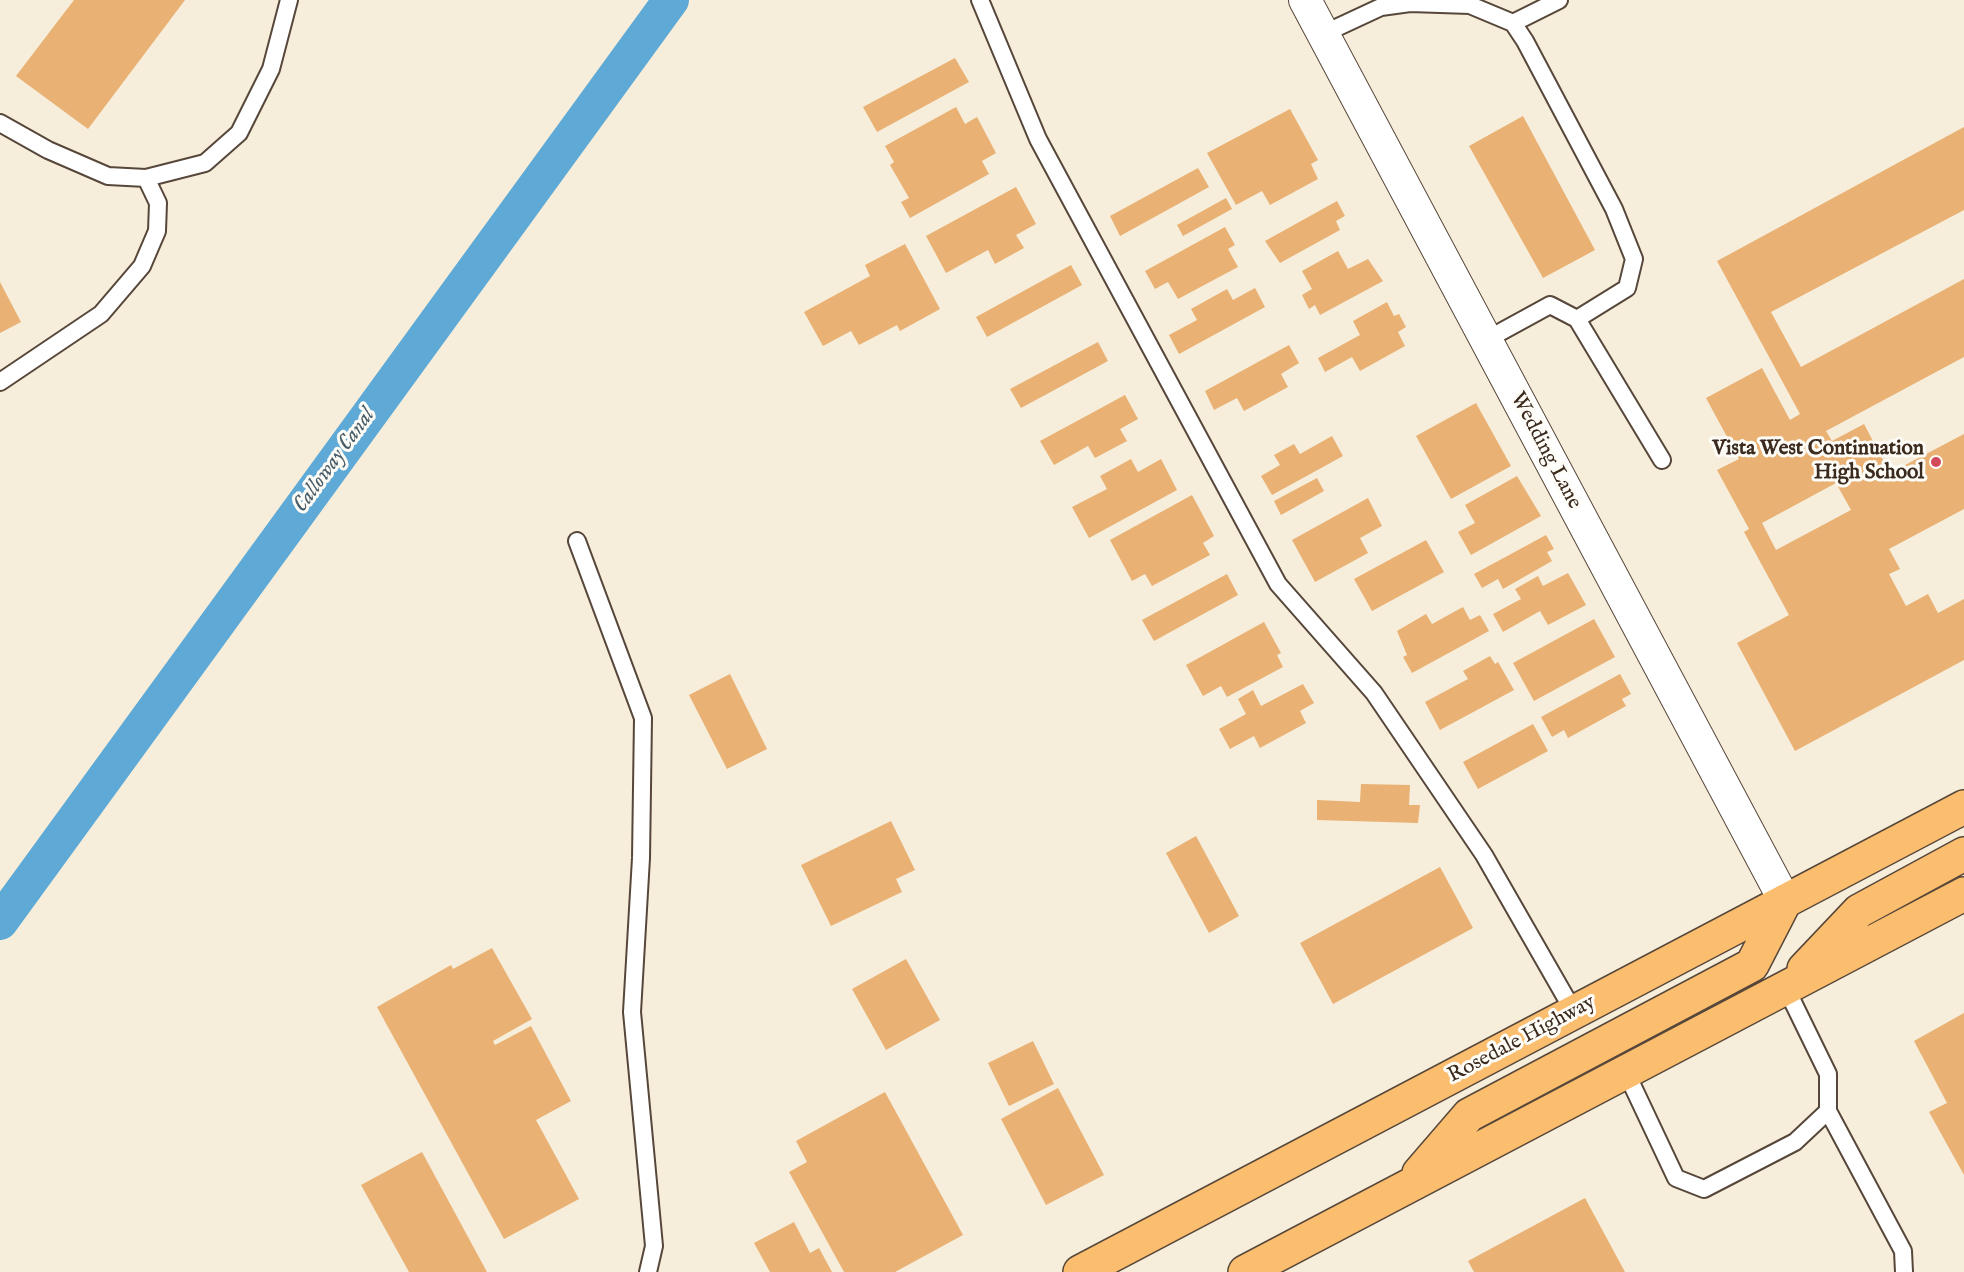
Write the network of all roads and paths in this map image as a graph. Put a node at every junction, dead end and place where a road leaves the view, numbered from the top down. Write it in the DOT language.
graph roads {
  1 [pos="289,0"];
  2 [pos="980,0"];
  3 [pos="1305,0"];
  4 [pos="1558,0"];
  5 [pos="1513,23"];
  6 [pos="1323,34"];
  7 [pos="0,123"];
  8 [pos="146,178"];
  9 [pos="1577,319"];
  10 [pos="1486,340"];
  11 [pos="0,382"];
  12 [pos="1662,460"];
  13 [pos="576,541"];
  14 [pos="1964,807"];
  15 [pos="1964,854"];
  16 [pos="1964,894"];
  17 [pos="1785,901"];
  18 [pos="1786,988"];
  19 [pos="1574,1012"];
  20 [pos="1626,1072"];
  21 [pos="1828,1111"];
  22 [pos="1408,1186"];
  23 [pos="1084,1271"];
  24 [pos="648,1272"];
  25 [pos="1245,1272"];
  26 [pos="1904,1272"];
  1 -- 8 [label="lane"];
  2 -- 19 [label="lane"];
  3 -- 6 [label="street, Wedding Lane"];
  4 -- 5 [label="lane"];
  5 -- 6 [label="lane"];
  5 -- 9 [label="lane"];
  6 -- 10 [label="street, Wedding Lane"];
  7 -- 8 [label="lane"];
  8 -- 11 [label="lane"];
  9 -- 10 [label="lane"];
  9 -- 12 [label="lane"];
  10 -- 17 [label="street, Wedding Lane"];
  13 -- 24 [label="lane"];
  14 -- 17 [label="main road, Rosedale Highway"];
  15 -- 18 [label="main road"];
  16 -- 18 [label="main road"];
  17 -- 19 [label="main road, Rosedale Highway"];
  17 -- 22 [label="main road"];
  18 -- 20 [label="main road"];
  18 -- 21 [label="lane"];
  19 -- 23 [label="main road, Rosedale Highway"];
  20 -- 21 [label="lane"];
  20 -- 22 [label="main road"];
  21 -- 26 [label="lane"];
  22 -- 25 [label="main road"];
}
